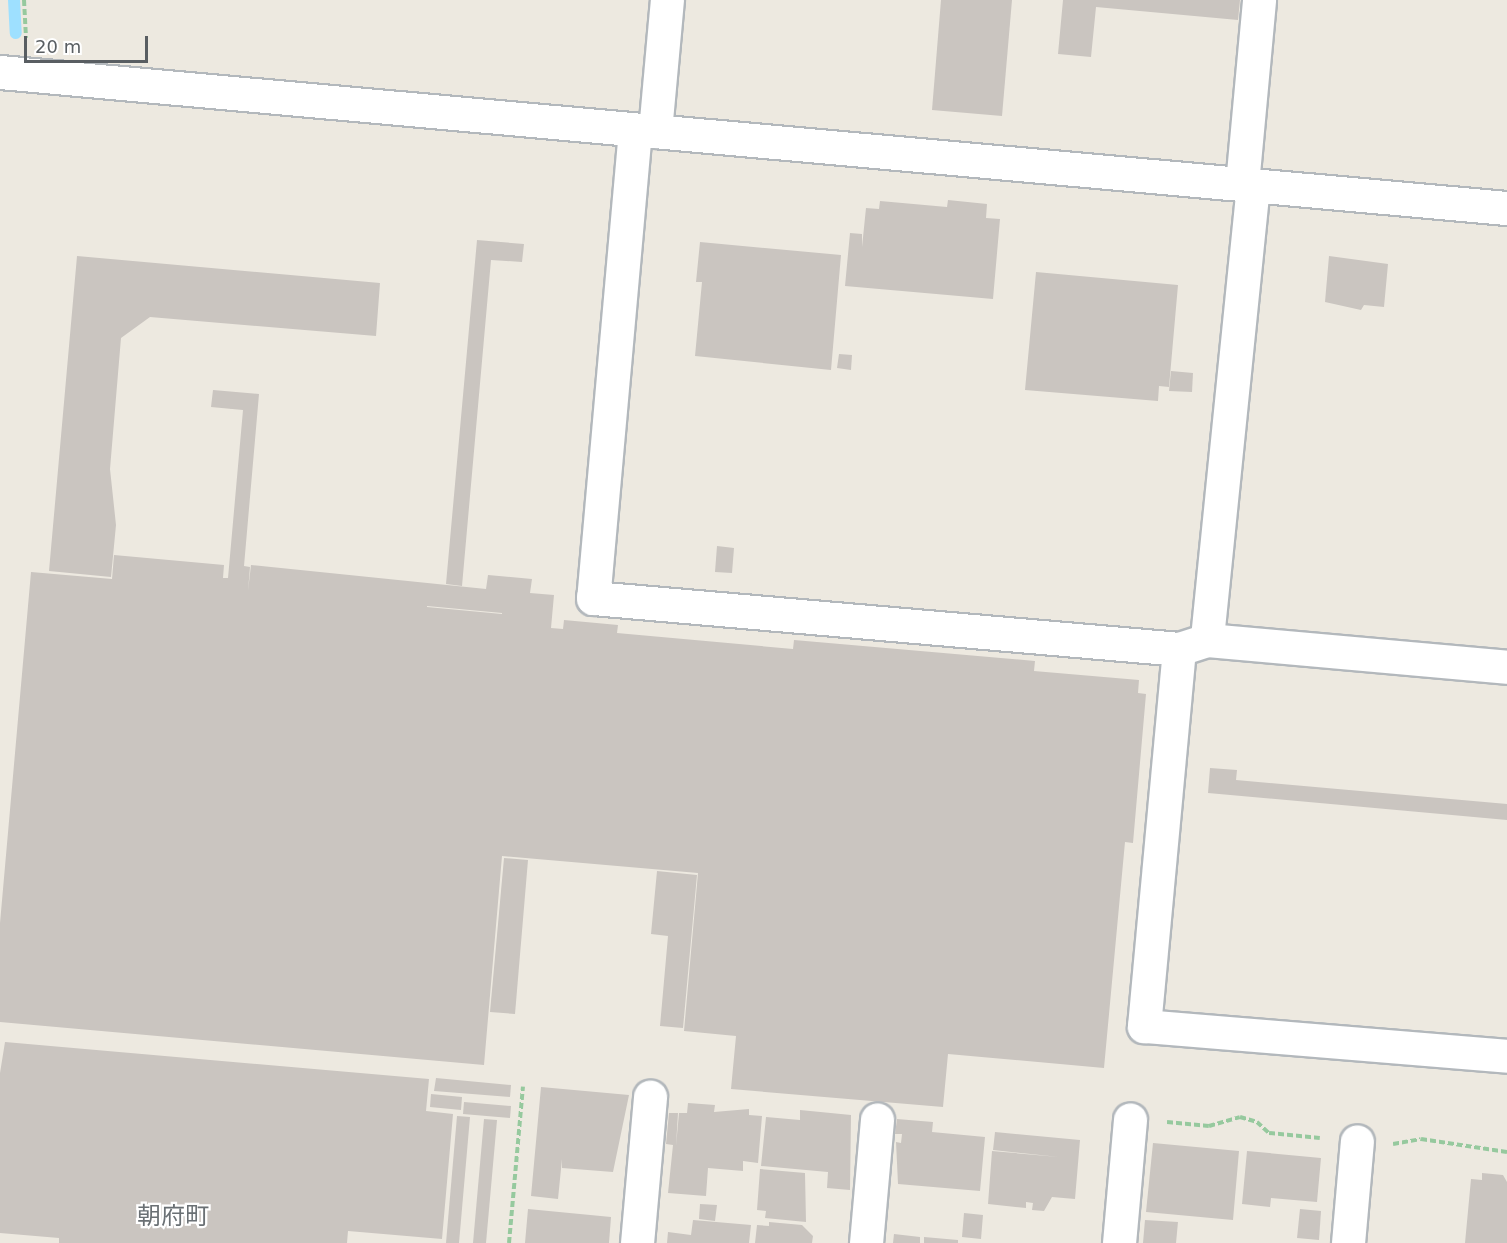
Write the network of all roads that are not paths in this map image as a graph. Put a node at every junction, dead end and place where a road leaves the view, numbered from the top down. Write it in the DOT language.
graph roads {
  1 [pos="667,0"];
  2 [pos="1259,0"];
  3 [pos="0,72"];
  4 [pos="645,131"];
  5 [pos="1248,185"];
  6 [pos="1507,208"];
  7 [pos="1193,644"];
  8 [pos="1507,668"];
  9 [pos="1507,1056"];
  10 [pos="650,1097"];
  11 [pos="877,1119"];
  12 [pos="1130,1119"];
  13 [pos="1357,1141"];
  14 [pos="637,1243"];
  15 [pos="866,1243"];
  16 [pos="1119,1243"];
  17 [pos="1347,1243"];
  1 -- 4 [label="street"];
  2 -- 5 [label="street"];
  3 -- 4 [label="street"];
  4 -- 5 [label="street"];
  4 -- 7 [label="street"];
  5 -- 6 [label="street"];
  5 -- 7 [label="street"];
  7 -- 8 [label="street"];
  7 -- 9 [label="street"];
  10 -- 14 [label="street"];
  11 -- 15 [label="street"];
  12 -- 16 [label="street"];
  13 -- 17 [label="street"];
}
